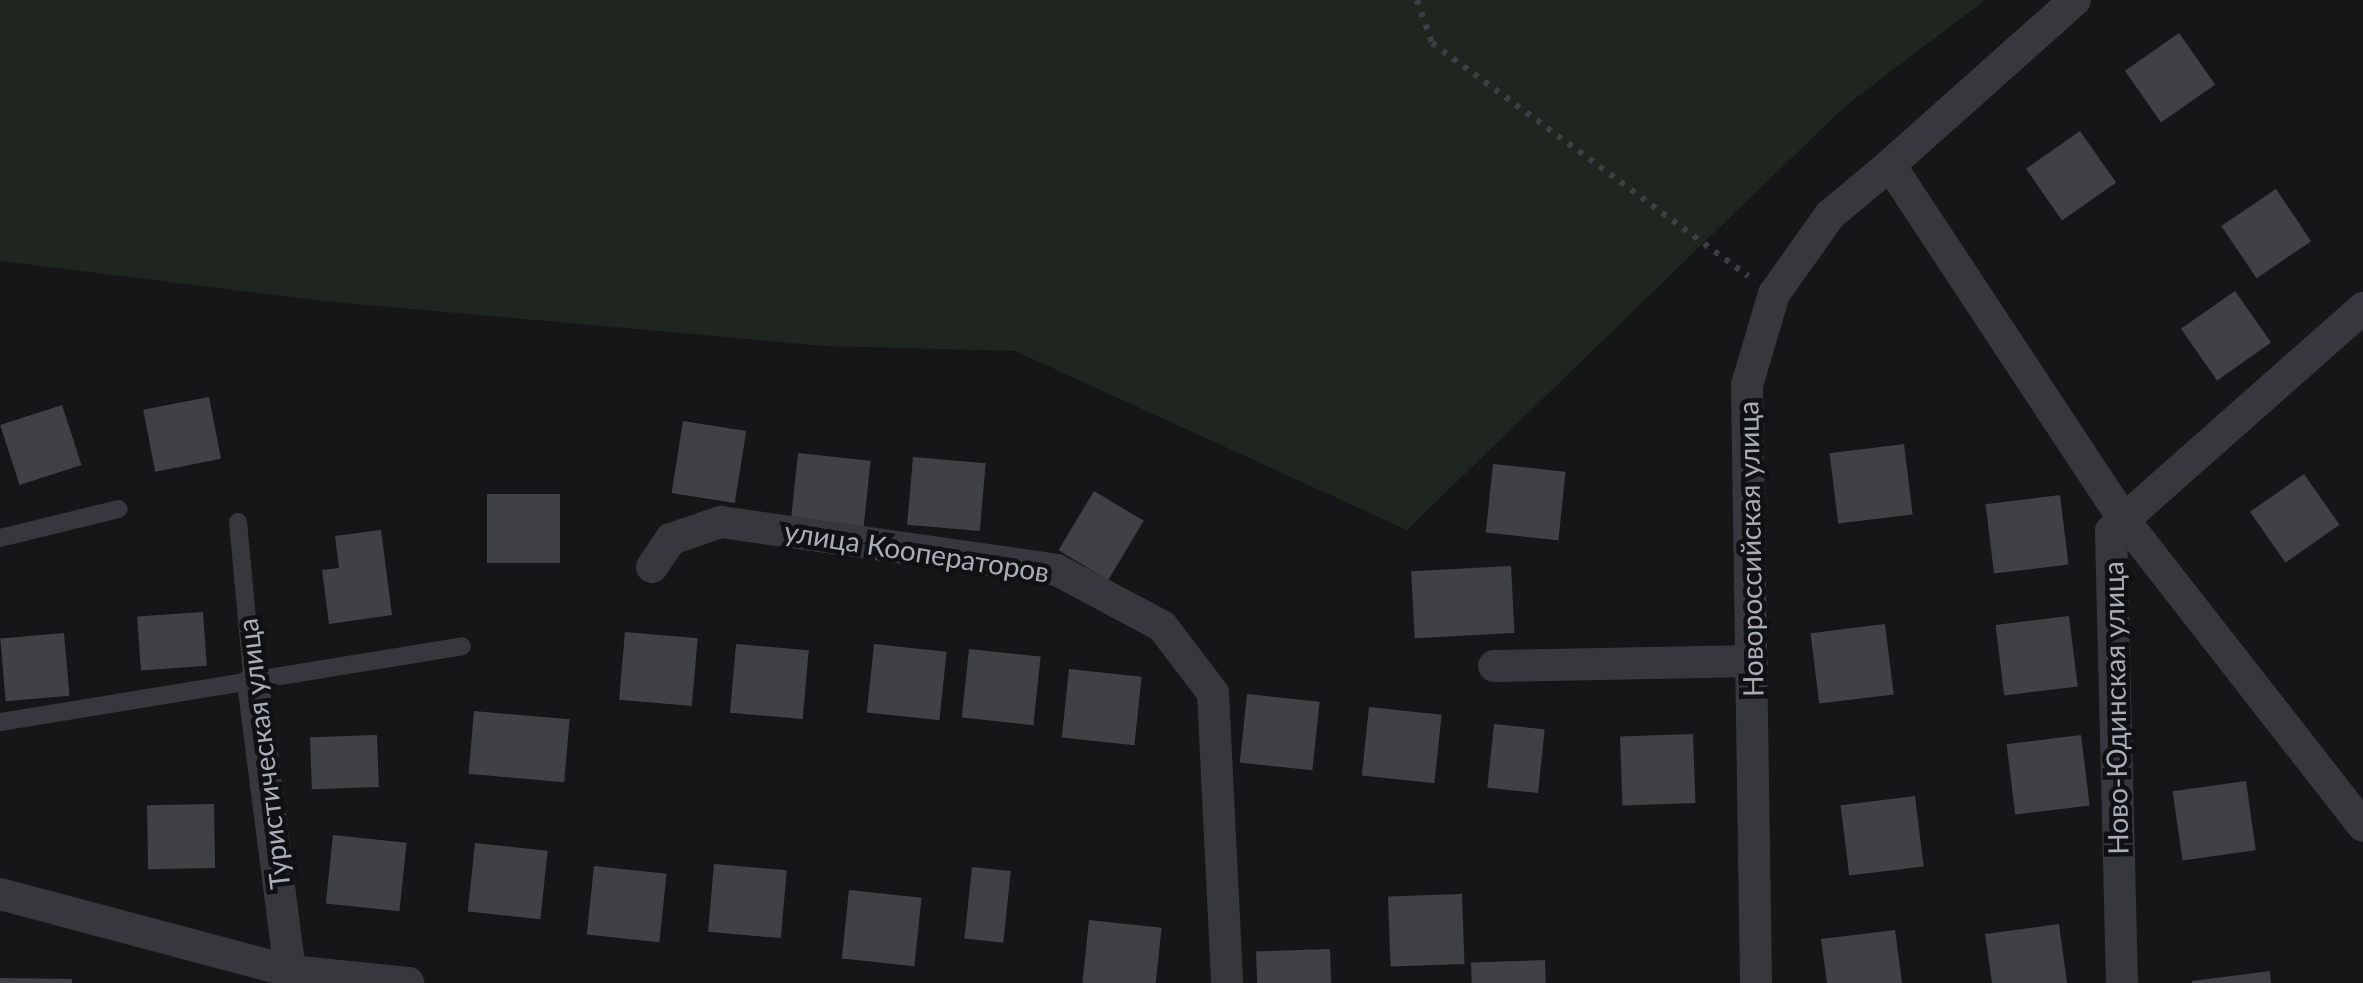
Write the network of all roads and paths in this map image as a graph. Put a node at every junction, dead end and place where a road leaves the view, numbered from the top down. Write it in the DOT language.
graph roads {
  1 [pos="1417,0"];
  2 [pos="2075,0"];
  3 [pos="1890,165"];
  4 [pos="1774,294"];
  5 [pos="2363,308"];
  6 [pos="119,510"];
  7 [pos="2124,520"];
  8 [pos="238,522"];
  9 [pos="0,538"];
  10 [pos="652,567"];
  11 [pos="462,646"];
  12 [pos="1752,661"];
  13 [pos="1494,666"];
  14 [pos="253,683"];
  15 [pos="0,722"];
  16 [pos="2363,826"];
  17 [pos="0,894"];
  18 [pos="294,977"];
  19 [pos="408,983"];
  20 [pos="1227,983"];
  21 [pos="1756,983"];
  22 [pos="2122,983"];
  1 -- 4 [label="path"];
  2 -- 3 [label="street, Новороссийская улица"];
  3 -- 4 [label="street, Новороссийская улица"];
  3 -- 7 [label="street"];
  4 -- 12 [label="street, Новороссийская улица"];
  5 -- 7 [label="street"];
  6 -- 9 [label="lane"];
  7 -- 16 [label="street"];
  7 -- 22 [label="street, Ново-Юдинская улица"];
  8 -- 14 [label="lane, Туристическая улица"];
  10 -- 20 [label="street, улица Кооператоров"];
  11 -- 14 [label="lane"];
  12 -- 13 [label="street"];
  12 -- 21 [label="street, Новороссийская улица"];
  14 -- 15 [label="lane"];
  14 -- 18 [label="street, Туристическая улица"];
  17 -- 18 [label="street"];
  18 -- 19 [label="street"];
}
